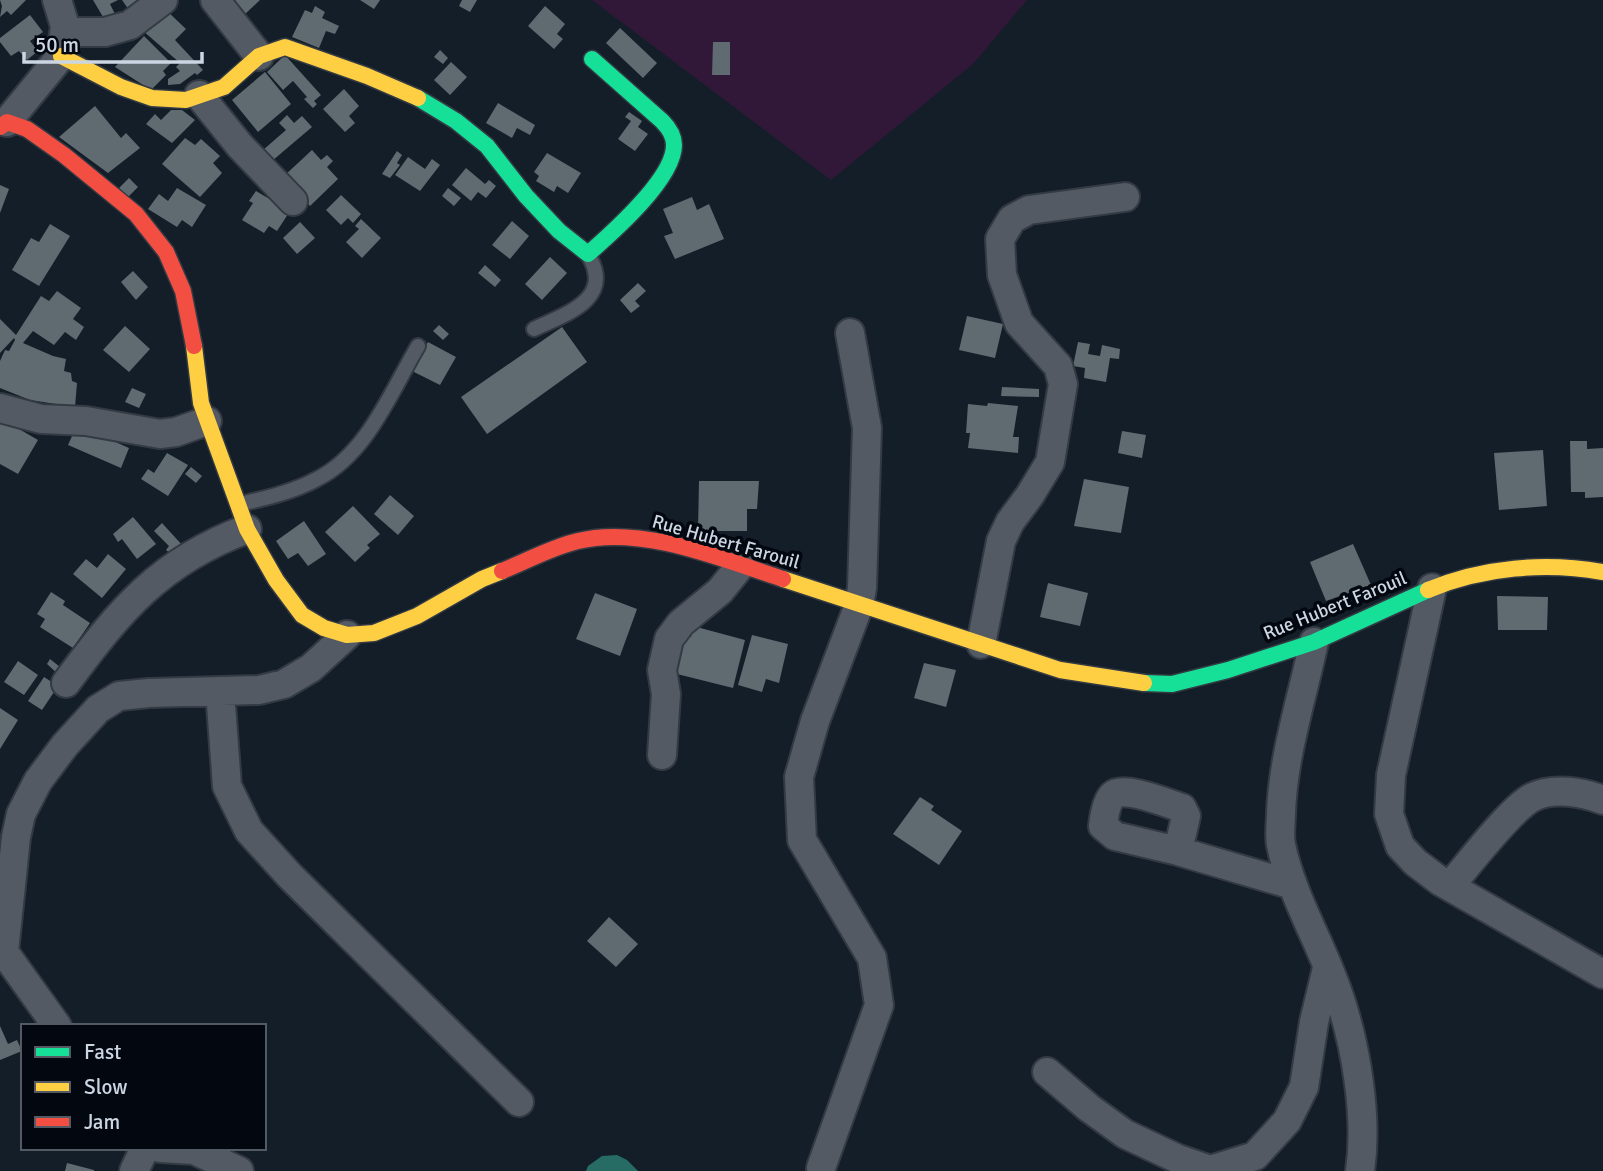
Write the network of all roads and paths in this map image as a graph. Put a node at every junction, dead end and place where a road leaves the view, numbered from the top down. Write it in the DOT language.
graph roads {
  1 [pos="57,0"];
  2 [pos="163,0"];
  3 [pos="215,0"];
  4 [pos="63,44"];
  5 [pos="259,57"];
  6 [pos="592,59"];
  7 [pos="199,95"];
  8 [pos="4,124"];
  9 [pos="1125,197"];
  10 [pos="293,201"];
  11 [pos="588,254"];
  12 [pos="534,329"];
  13 [pos="850,333"];
  14 [pos="418,346"];
  15 [pos="0,408"];
  16 [pos="207,421"];
  17 [pos="242,517"];
  18 [pos="741,565"];
  19 [pos="1603,572"];
  20 [pos="1432,588"];
  21 [pos="859,605"];
  22 [pos="347,635"];
  23 [pos="1314,642"];
  24 [pos="981,644"];
  25 [pos="66,683"];
  26 [pos="220,691"];
  27 [pos="662,755"];
  28 [pos="1603,800"];
  29 [pos="1178,851"];
  30 [pos="1293,885"];
  31 [pos="1450,886"];
  32 [pos="1327,968"];
  33 [pos="1603,974"];
  34 [pos="56,1024"];
  35 [pos="1047,1072"];
  36 [pos="519,1102"];
  37 [pos="144,1150"];
  38 [pos="194,1150"];
  39 [pos="821,1168"];
  40 [pos="134,1171"];
  41 [pos="239,1171"];
  42 [pos="1360,1171"];
  1 -- 4 [label="street"];
  2 -- 4 [label="street"];
  3 -- 5 [label="street"];
  4 -- 7 [label="street"];
  4 -- 8 [label="street"];
  5 -- 7 [label="street"];
  5 -- 11 [label="street"];
  6 -- 11 [label="street"];
  7 -- 10 [label="street"];
  8 -- 16 [label="street, Rue Hubert Farouil"];
  9 -- 24 [label="street"];
  11 -- 12 [label="lane"];
  13 -- 21 [label="street"];
  14 -- 17 [label="lane"];
  15 -- 16 [label="street"];
  16 -- 17 [label="street, Rue Hubert Farouil"];
  17 -- 22 [label="street, Rue Hubert Farouil"];
  17 -- 25 [label="street"];
  18 -- 21 [label="street, Rue Hubert Farouil"];
  18 -- 22 [label="street, Rue Hubert Farouil"];
  18 -- 27 [label="street"];
  19 -- 20 [label="street, Rue Hubert Farouil"];
  20 -- 23 [label="street, Rue Hubert Farouil"];
  20 -- 31 [label="street"];
  21 -- 24 [label="street, Rue Hubert Farouil"];
  21 -- 39 [label="street"];
  22 -- 26 [label="street"];
  23 -- 24 [label="street, Rue Hubert Farouil"];
  23 -- 30 [label="street"];
  26 -- 34 [label="street"];
  26 -- 36 [label="street"];
  28 -- 31 [label="street"];
  29 -- 30 [label="street"];
  30 -- 32 [label="street"];
  31 -- 33 [label="street"];
  32 -- 35 [label="street"];
  32 -- 42 [label="street"];
  37 -- 40 [label="street"];
  38 -- 41 [label="street"];
}
